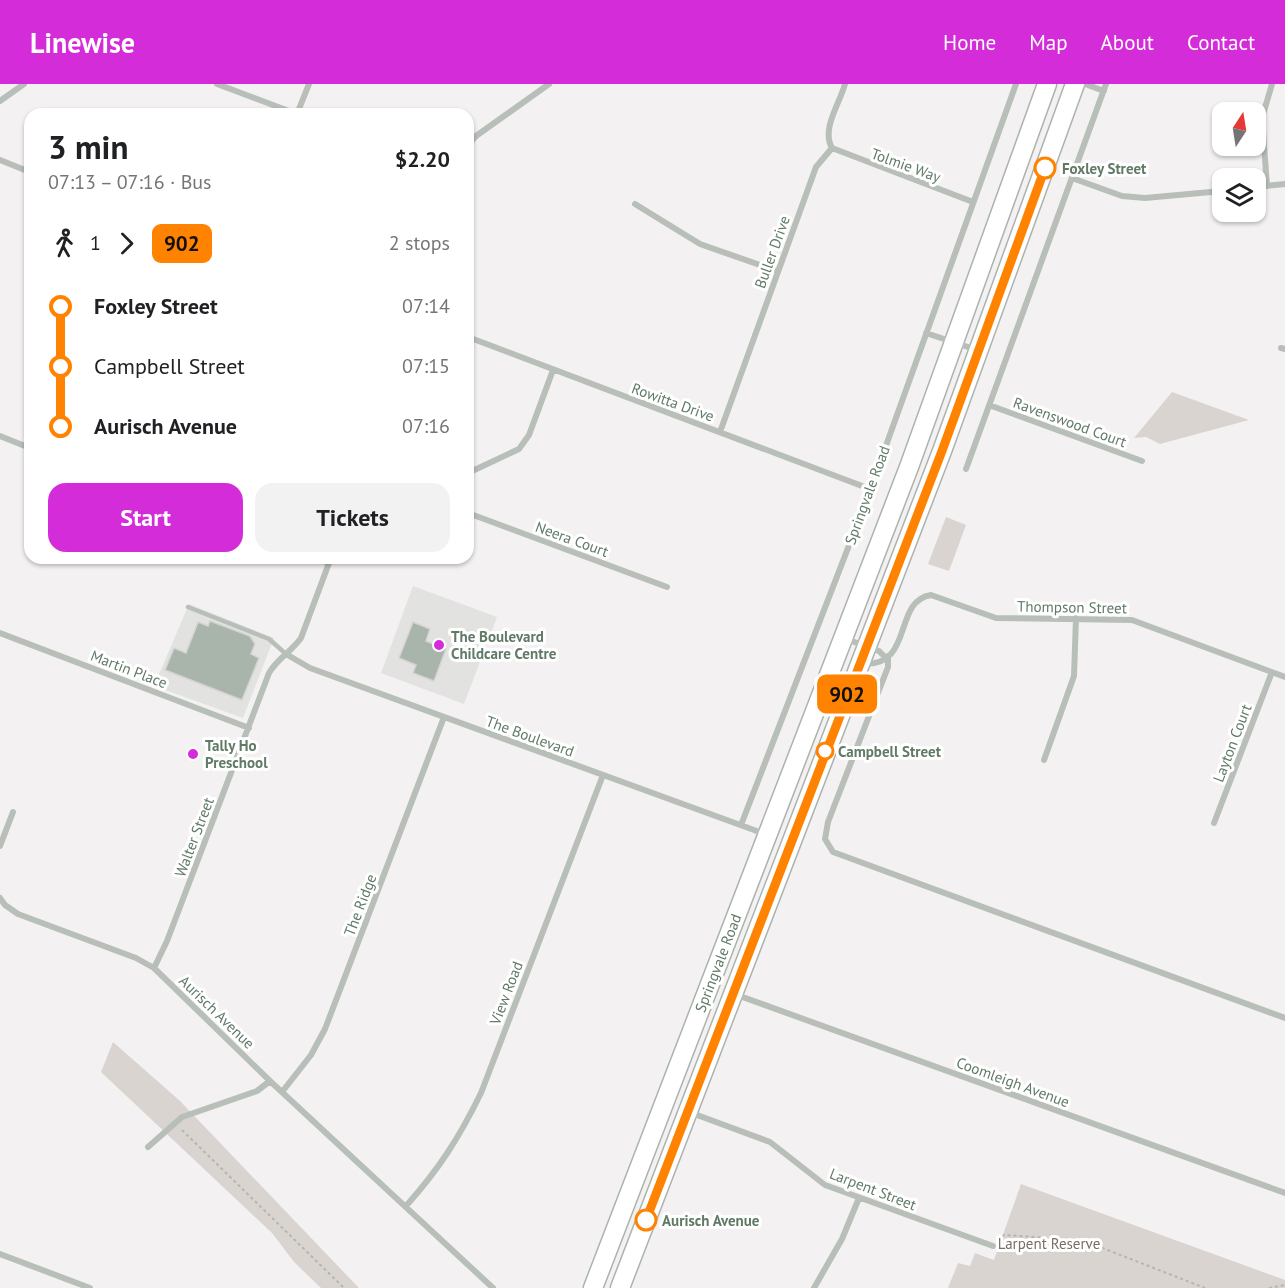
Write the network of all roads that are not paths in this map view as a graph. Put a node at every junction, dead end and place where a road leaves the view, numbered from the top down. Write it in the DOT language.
graph roads {
  1 [pos="24,84"];
  2 [pos="217,84"];
  3 [pos="309,84"];
  4 [pos="549,84"];
  5 [pos="845,84"];
  6 [pos="1016,84"];
  7 [pos="1047,84"];
  8 [pos="1075,84"];
  9 [pos="1085,84"];
  10 [pos="1272,84"];
  11 [pos="1105,87"];
  12 [pos="0,101"];
  13 [pos="281,108"];
  14 [pos="299,108"];
  15 [pos="474,138"];
  16 [pos="832,148"];
  17 [pos="0,160"];
  18 [pos="24,170"];
  19 [pos="1072,178"];
  20 [pos="1285,184"];
  21 [pos="1267,186"];
  22 [pos="1212,192"];
  23 [pos="973,202"];
  24 [pos="635,204"];
  25 [pos="777,271"];
  26 [pos="926,333"];
  27 [pos="474,339"];
  28 [pos="954,343"];
  29 [pos="979,351"];
  30 [pos="553,370"];
  31 [pos="989,405"];
  32 [pos="720,432"];
  33 [pos="0,436"];
  34 [pos="24,446"];
  35 [pos="1142,461"];
  36 [pos="966,469"];
  37 [pos="474,470"];
  38 [pos="870,489"];
  39 [pos="474,515"];
  40 [pos="329,564"];
  41 [pos="667,587"];
  42 [pos="188,607"];
  43 [pos="1076,618"];
  44 [pos="0,633"];
  45 [pos="843,638"];
  46 [pos="866,646"];
  47 [pos="286,654"];
  48 [pos="887,657"];
  49 [pos="859,664"];
  50 [pos="1272,672"];
  51 [pos="1285,676"];
  52 [pos="444,717"];
  53 [pos="249,728"];
  54 [pos="1044,760"];
  55 [pos="603,775"];
  56 [pos="14,812"];
  57 [pos="1214,823"];
  58 [pos="741,825"];
  59 [pos="768,834"];
  60 [pos="0,846"];
  61 [pos="0,898"];
  62 [pos="154,968"];
  63 [pos="733,994"];
  64 [pos="1285,1018"];
  65 [pos="270,1081"];
  66 [pos="282,1092"];
  67 [pos="688,1112"];
  68 [pos="148,1147"];
  69 [pos="1285,1193"];
  70 [pos="859,1198"];
  71 [pos="406,1206"];
  72 [pos="993,1246"];
  73 [pos="0,1254"];
  74 [pos="90,1288"];
  75 [pos="493,1288"];
  76 [pos="593,1288"];
  77 [pos="620,1288"];
  78 [pos="814,1288"];
  1 -- 12 [label="street"];
  2 -- 13 [label="street"];
  3 -- 14 [label="street"];
  4 -- 15 [label="street"];
  5 -- 16 [label="street"];
  6 -- 23 [label="street, Springvale Road"];
  7 -- 28 [label="highway, Springvale Road"];
  8 -- 29 [label="highway, Springvale Road"];
  9 -- 11 [label="street"];
  10 -- 21 [label="street"];
  11 -- 19 [label="street"];
  16 -- 23 [label="street, Tolmie Way"];
  16 -- 25 [label="street, Buller Drive"];
  17 -- 18 [label="street"];
  19 -- 22 [label="street"];
  19 -- 31 [label="street"];
  20 -- 21 [label="street"];
  23 -- 26 [label="street, Springvale Road"];
  24 -- 25 [label="street"];
  25 -- 32 [label="street, Buller Drive"];
  26 -- 28 [label="street"];
  26 -- 38 [label="street, Springvale Road"];
  27 -- 30 [label="street, Rowitta Drive"];
  28 -- 29 [label="street"];
  28 -- 45 [label="highway, Springvale Road"];
  29 -- 46 [label="highway, Springvale Road"];
  30 -- 32 [label="street, Rowitta Drive"];
  30 -- 37 [label="street"];
  31 -- 35 [label="street, Ravenswood Court"];
  31 -- 36 [label="street"];
  32 -- 38 [label="street, Rowitta Drive"];
  33 -- 34 [label="street"];
  38 -- 58 [label="street, Springvale Road"];
  39 -- 41 [label="street, Neera Court"];
  40 -- 47 [label="street, Walter Street"];
  42 -- 47 [label="lane"];
  43 -- 48 [label="street, Thompson Street"];
  43 -- 50 [label="street, Thompson Street"];
  43 -- 54 [label="street"];
  44 -- 53 [label="street, Martin Place"];
  45 -- 46 [label="street"];
  45 -- 59 [label="highway, Springvale Road"];
  46 -- 48 [label="street"];
  46 -- 49 [label="highway, Springvale Road"];
  47 -- 52 [label="street, The Boulevard"];
  47 -- 53 [label="street, Walter Street"];
  48 -- 49 [label="street"];
  48 -- 64 [label="street"];
  49 -- 63 [label="highway, Springvale Road"];
  50 -- 51 [label="street, Thompson Street"];
  50 -- 57 [label="street, Layton Court"];
  52 -- 55 [label="street, The Boulevard"];
  52 -- 66 [label="street, The Ridge"];
  53 -- 62 [label="street, Walter Street"];
  55 -- 58 [label="street, The Boulevard"];
  55 -- 71 [label="street, View Road"];
  56 -- 60 [label="street"];
  58 -- 59 [label="street, The Boulevard"];
  59 -- 76 [label="highway, Springvale Road"];
  61 -- 62 [label="street, Aurisch Avenue"];
  62 -- 65 [label="street, Aurisch Avenue"];
  63 -- 67 [label="highway, Springvale Road"];
  63 -- 69 [label="street, Coomleigh Avenue"];
  65 -- 66 [label="street, Aurisch Avenue"];
  65 -- 68 [label="street"];
  66 -- 71 [label="street, Aurisch Avenue"];
  67 -- 70 [label="street, Larpent Street"];
  67 -- 77 [label="highway, Springvale Road"];
  70 -- 72 [label="street, Larpent Street"];
  70 -- 78 [label="street"];
  71 -- 75 [label="street, Aurisch Avenue"];
  73 -- 74 [label="street"];
}
